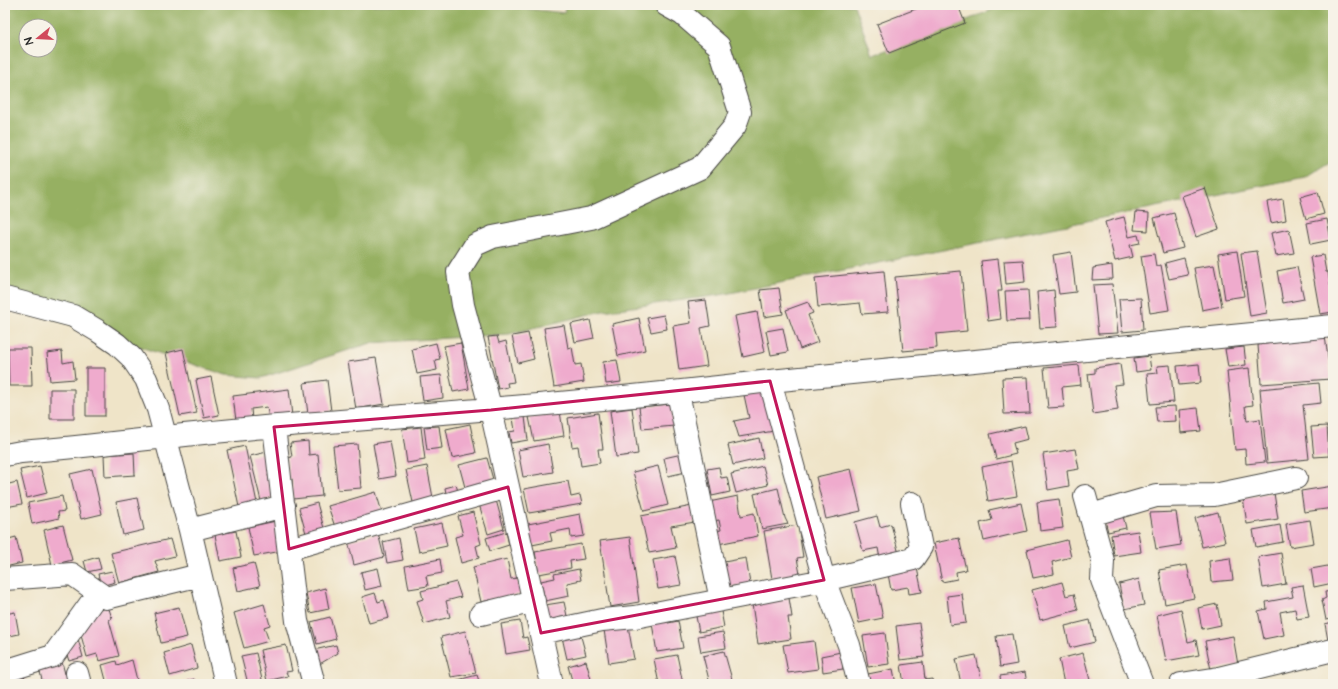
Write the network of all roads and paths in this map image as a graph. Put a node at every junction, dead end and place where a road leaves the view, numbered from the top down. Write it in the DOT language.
graph roads {
  1 [pos="666,5"];
  2 [pos="5,298"];
  3 [pos="1333,326"];
  4 [pos="770,381"];
  5 [pos="678,392"];
  6 [pos="491,410"];
  7 [pos="274,427"];
  8 [pos="165,438"];
  9 [pos="5,454"];
  10 [pos="1296,478"];
  11 [pos="508,487"];
  12 [pos="912,504"];
  13 [pos="284,506"];
  14 [pos="190,530"];
  15 [pos="289,549"];
  16 [pos="200,575"];
  17 [pos="5,579"];
  18 [pos="824,580"];
  19 [pos="98,593"];
  20 [pos="721,600"];
  21 [pos="534,602"];
  22 [pos="481,614"];
  23 [pos="541,633"];
  24 [pos="1333,650"];
  25 [pos="5,672"];
  26 [pos="1219,681"];
  27 [pos="226,684"];
  28 [pos="314,684"];
  29 [pos="552,684"];
  30 [pos="859,684"];
  31 [pos="1142,684"];
  32 [pos="1181,684"];
  1 -- 6 [label="street"];
  2 -- 8 [label="street"];
  3 -- 4 [label="street"];
  4 -- 5 [label="street"];
  4 -- 18 [label="street"];
  5 -- 6 [label="street"];
  5 -- 20 [label="street"];
  6 -- 7 [label="street"];
  6 -- 11 [label="street"];
  7 -- 8 [label="street"];
  7 -- 13 [label="street"];
  8 -- 9 [label="street"];
  8 -- 14 [label="street"];
  10 -- 31 [label="street"];
  11 -- 15 [label="street"];
  11 -- 21 [label="street"];
  12 -- 18 [label="street"];
  13 -- 14 [label="street"];
  13 -- 15 [label="street"];
  14 -- 16 [label="street"];
  15 -- 28 [label="street"];
  16 -- 19 [label="street"];
  16 -- 27 [label="street"];
  17 -- 19 [label="street"];
  18 -- 20 [label="street"];
  18 -- 30 [label="street"];
  19 -- 25 [label="street"];
  20 -- 23 [label="street"];
  21 -- 22 [label="street"];
  21 -- 23 [label="street"];
  23 -- 29 [label="street"];
  24 -- 26 [label="street"];
  26 -- 32 [label="street"];
}
